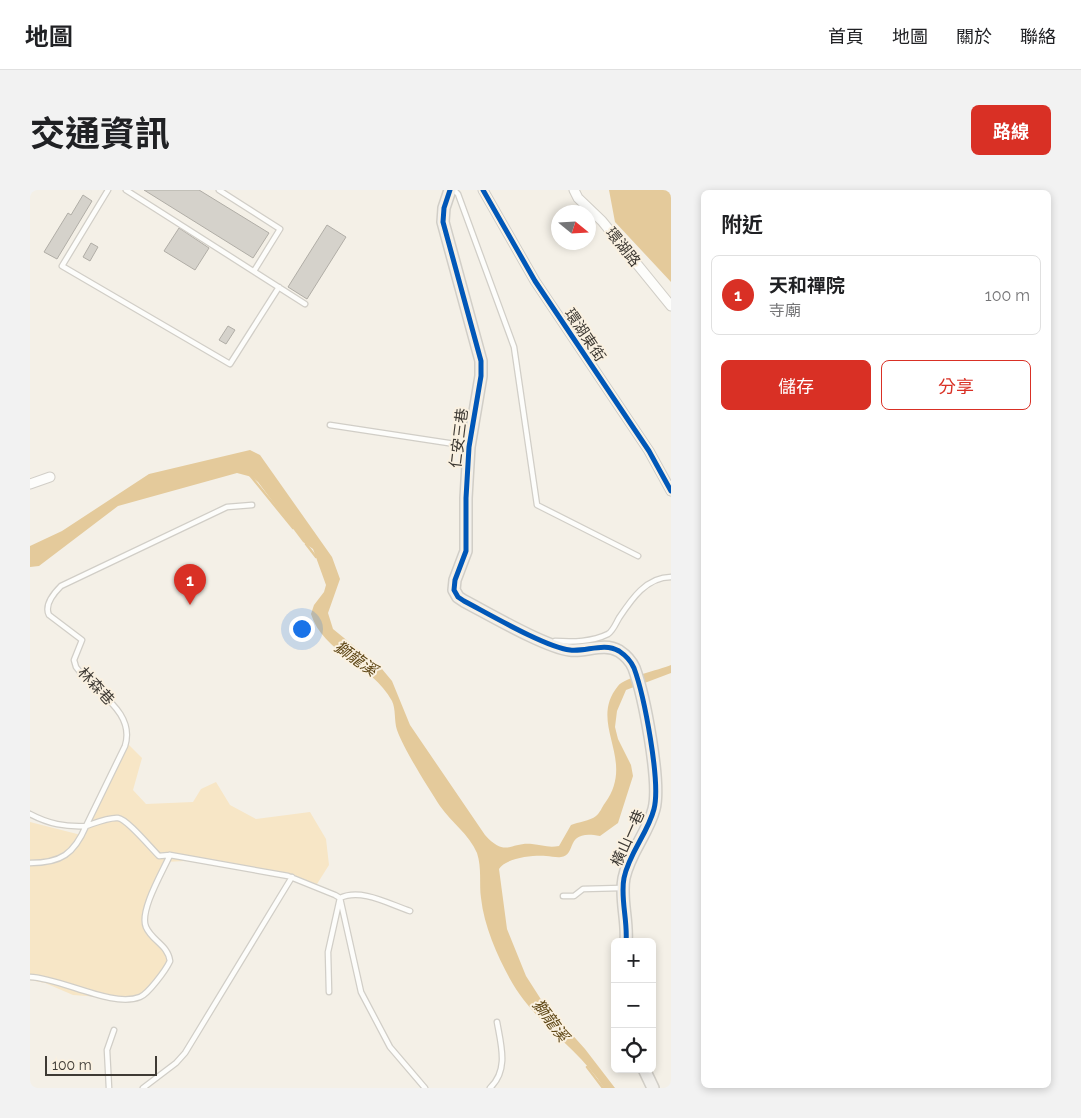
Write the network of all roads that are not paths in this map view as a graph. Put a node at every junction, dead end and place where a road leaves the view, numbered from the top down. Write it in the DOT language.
graph roads {
  1 [pos="108,190"];
  2 [pos="126,190"];
  3 [pos="219,190"];
  4 [pos="452,190"];
  5 [pos="483,190"];
  6 [pos="574,190"];
  7 [pos="254,271"];
  8 [pos="279,287"];
  9 [pos="305,304"];
  10 [pos="671,306"];
  11 [pos="330,425"];
  12 [pos="469,447"];
  13 [pos="50,477"];
  14 [pos="30,484"];
  15 [pos="671,490"];
  16 [pos="252,505"];
  17 [pos="638,556"];
  18 [pos="671,577"];
  19 [pos="544,641"];
  20 [pos="30,814"];
  21 [pos="86,826"];
  22 [pos="170,855"];
  23 [pos="30,863"];
  24 [pos="292,877"];
  25 [pos="623,887"];
  26 [pos="563,896"];
  27 [pos="340,898"];
  28 [pos="410,912"];
  29 [pos="626,938"];
  30 [pos="30,976"];
  31 [pos="329,992"];
  32 [pos="497,1022"];
  33 [pos="114,1030"];
  34 [pos="646,1073"];
  35 [pos="109,1088"];
  36 [pos="142,1088"];
  37 [pos="425,1088"];
  38 [pos="490,1088"];
  39 [pos="653,1088"];
  1 -- 8 [label="lane"];
  2 -- 7 [label="lane"];
  3 -- 7 [label="lane"];
  4 -- 12 [label="street, 仁安三巷"];
  4 -- 17 [label="lane"];
  5 -- 15 [label="street, 環湖東街"];
  6 -- 10 [label="street, 環湖路"];
  7 -- 8 [label="lane"];
  8 -- 9 [label="lane"];
  11 -- 12 [label="lane"];
  12 -- 19 [label="street, 仁安三巷"];
  13 -- 14 [label="street"];
  16 -- 21 [label="lane, 林森巷"];
  18 -- 19 [label="lane"];
  19 -- 25 [label="street, 橫山一巷"];
  20 -- 21 [label="lane"];
  21 -- 22 [label="lane"];
  21 -- 23 [label="lane"];
  22 -- 24 [label="lane"];
  22 -- 30 [label="lane"];
  24 -- 27 [label="lane"];
  24 -- 36 [label="lane"];
  25 -- 26 [label="lane"];
  25 -- 29 [label="street, 橫山一巷"];
  27 -- 28 [label="lane"];
  27 -- 31 [label="lane"];
  27 -- 37 [label="lane"];
  32 -- 38 [label="lane"];
  33 -- 35 [label="lane"];
  34 -- 39 [label="street"];
}
